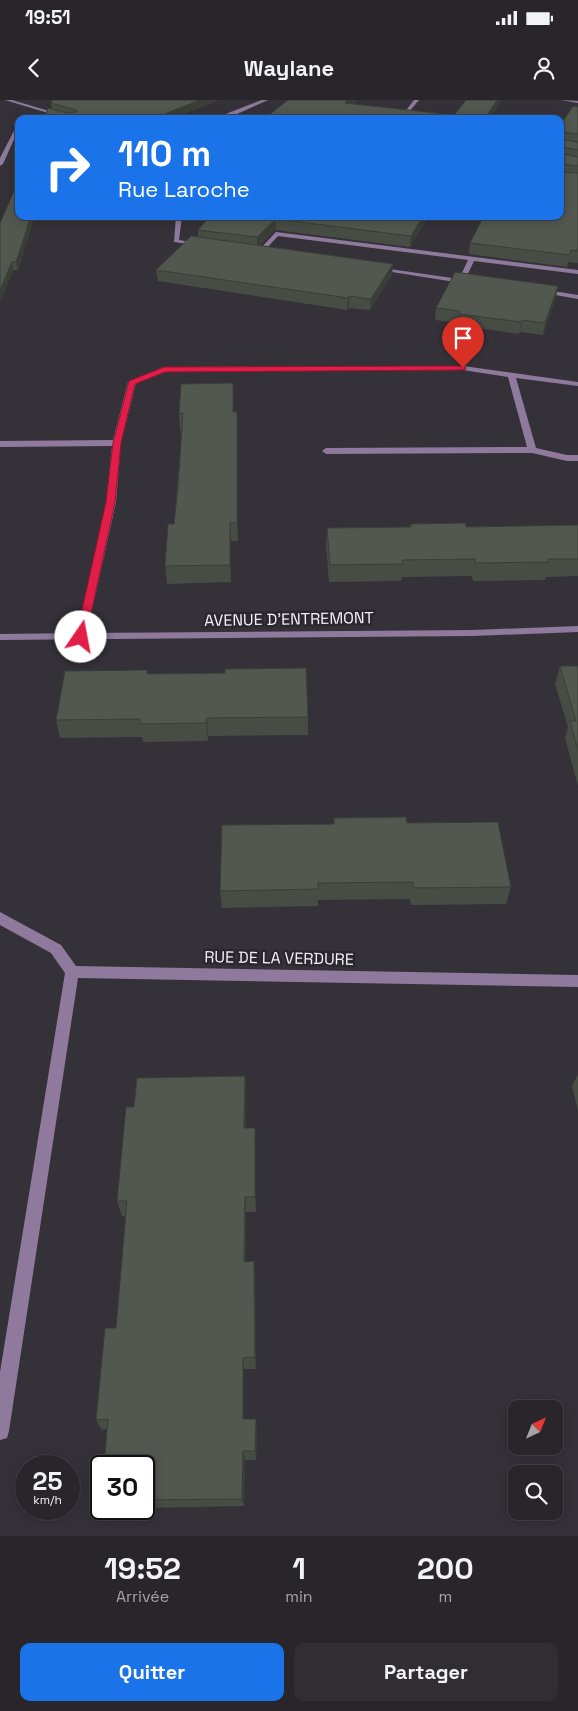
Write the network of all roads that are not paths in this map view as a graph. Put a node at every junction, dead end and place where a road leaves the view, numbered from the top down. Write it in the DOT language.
graph roads {
  1 [pos="7,100"];
  2 [pos="266,100"];
  3 [pos="417,100"];
  4 [pos="564,100"];
  5 [pos="578,102"];
  6 [pos="28,106"];
  7 [pos="24,112"];
  8 [pos="406,112"];
  9 [pos="229,114"];
  10 [pos="60,115"];
  11 [pos="234,115"];
  12 [pos="15,131"];
  13 [pos="0,164"];
  14 [pos="179,220"];
  15 [pos="212,246"];
  16 [pos="249,251"];
  17 [pos="258,253"];
  18 [pos="268,254"];
  19 [pos="472,258"];
  20 [pos="366,268"];
  21 [pos="578,272"];
  22 [pos="461,281"];
  23 [pos="480,284"];
  24 [pos="529,290"];
  25 [pos="578,297"];
  26 [pos="511,375"];
  27 [pos="578,384"];
  28 [pos="117,443"];
  29 [pos="0,444"];
  30 [pos="532,450"];
  31 [pos="326,451"];
  32 [pos="578,458"];
  33 [pos="578,629"];
  34 [pos="0,637"];
  35 [pos="81,637"];
  36 [pos="0,918"];
  37 [pos="72,972"];
  38 [pos="578,981"];
  39 [pos="0,1431"];
  1 -- 6 [label="street"];
  2 -- 9 [label="street"];
  3 -- 8 [label="street"];
  4 -- 5 [label="street"];
  6 -- 7 [label="street"];
  6 -- 10 [label="street"];
  9 -- 11 [label="street"];
  12 -- 13 [label="street"];
  14 -- 15 [label="street"];
  16 -- 17 [label="street"];
  17 -- 18 [label="street"];
  17 -- 19 [label="street"];
  19 -- 21 [label="street"];
  19 -- 22 [label="street"];
  20 -- 22 [label="street"];
  22 -- 23 [label="street"];
  24 -- 25 [label="street"];
  26 -- 27 [label="street"];
  26 -- 28 [label="street"];
  26 -- 30 [label="street"];
  28 -- 29 [label="street"];
  28 -- 35 [label="street"];
  30 -- 31 [label="street"];
  30 -- 32 [label="street"];
  33 -- 35 [label="street, AVENUE D'ENTREMONT"];
  34 -- 35 [label="street, AVENUE D'ENTREMONT"];
  36 -- 37 [label="street"];
  37 -- 38 [label="street, RUE DE LA VERDURE"];
  37 -- 39 [label="street"];
}
